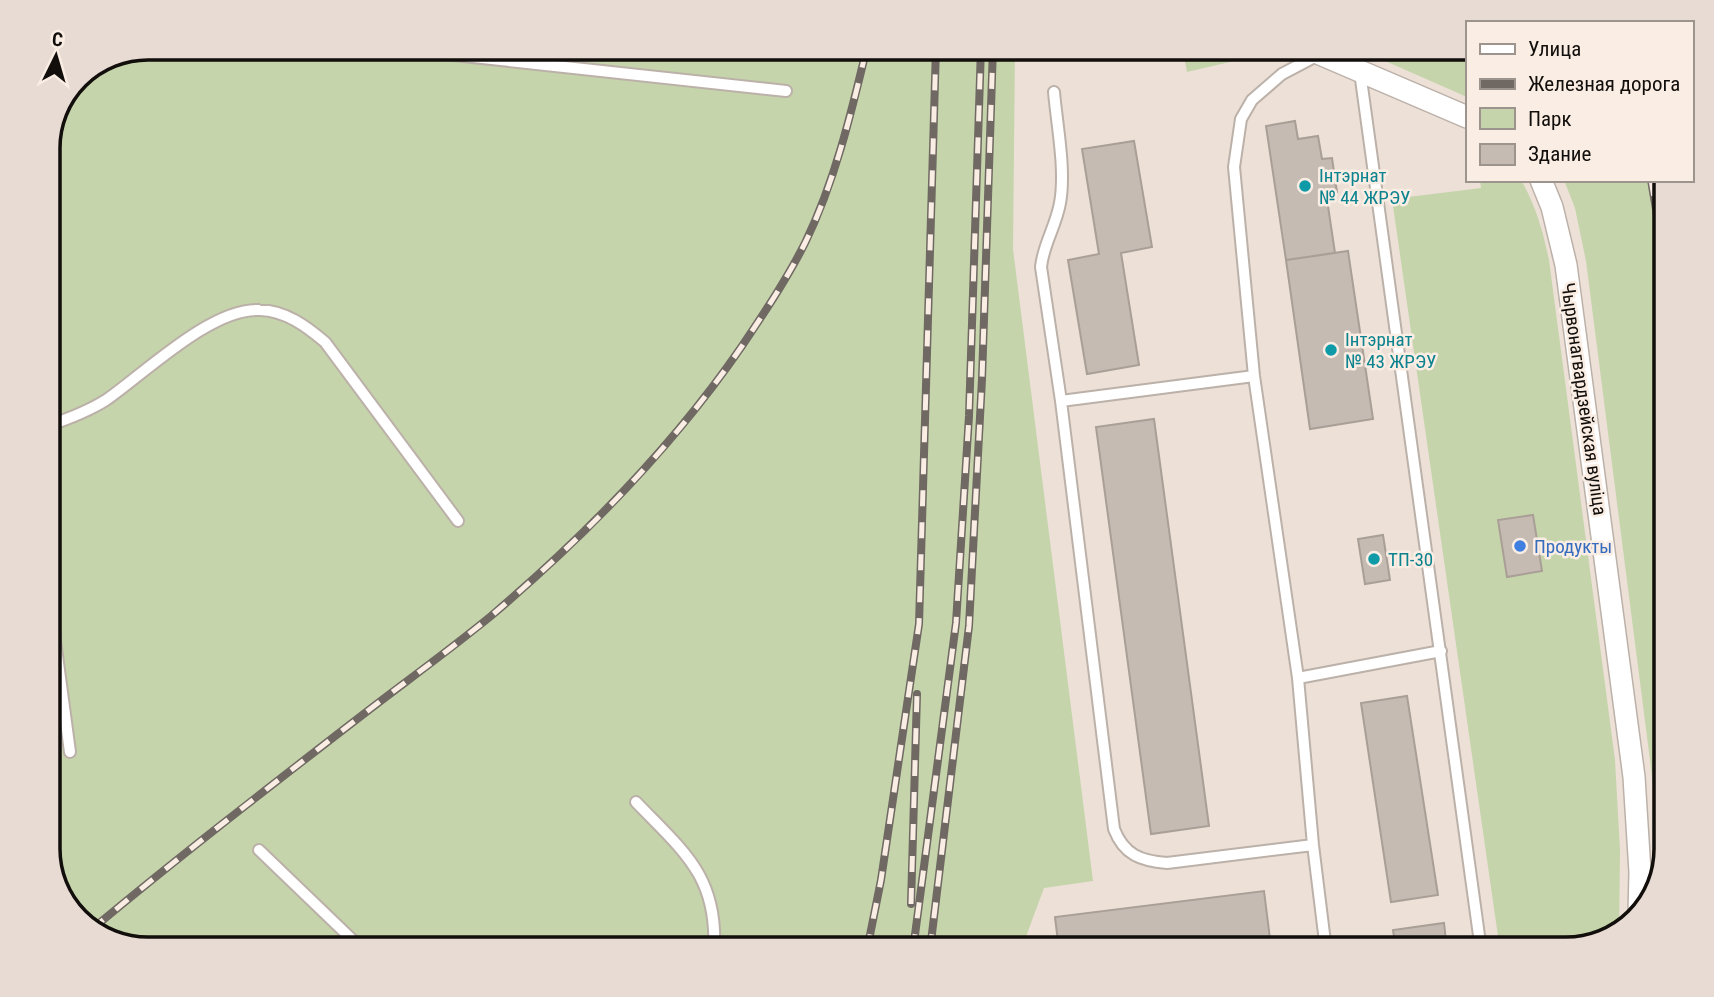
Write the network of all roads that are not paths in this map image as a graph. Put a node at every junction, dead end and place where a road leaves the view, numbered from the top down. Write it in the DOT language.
graph roads {
  1 [pos="500,60"];
  2 [pos="1303,60"];
  3 [pos="1335,60"];
  4 [pos="1360,72"];
  5 [pos="786,91"];
  6 [pos="1054,92"];
  7 [pos="1466,117"];
  8 [pos="1542,182"];
  9 [pos="1254,376"];
  10 [pos="1061,401"];
  11 [pos="60,422"];
  12 [pos="458,521"];
  13 [pos="1441,651"];
  14 [pos="60,677"];
  15 [pos="1298,678"];
  16 [pos="70,751"];
  17 [pos="636,802"];
  18 [pos="1313,845"];
  19 [pos="259,850"];
  20 [pos="1639,899"];
  21 [pos="349,937"];
  22 [pos="715,937"];
  23 [pos="1324,937"];
  24 [pos="1479,937"];
  1 -- 5 [label="lane"];
  2 -- 9 [label="lane"];
  3 -- 4 [label="street"];
  4 -- 7 [label="street"];
  4 -- 13 [label="lane"];
  6 -- 10 [label="lane"];
  8 -- 20 [label="street, Чырвонагвардзейская вуліца"];
  9 -- 10 [label="lane"];
  9 -- 15 [label="lane"];
  10 -- 18 [label="lane"];
  11 -- 12 [label="lane"];
  13 -- 15 [label="lane"];
  13 -- 24 [label="lane"];
  14 -- 16 [label="lane"];
  15 -- 18 [label="lane"];
  17 -- 22 [label="lane"];
  18 -- 23 [label="lane"];
  19 -- 21 [label="lane"];
}
